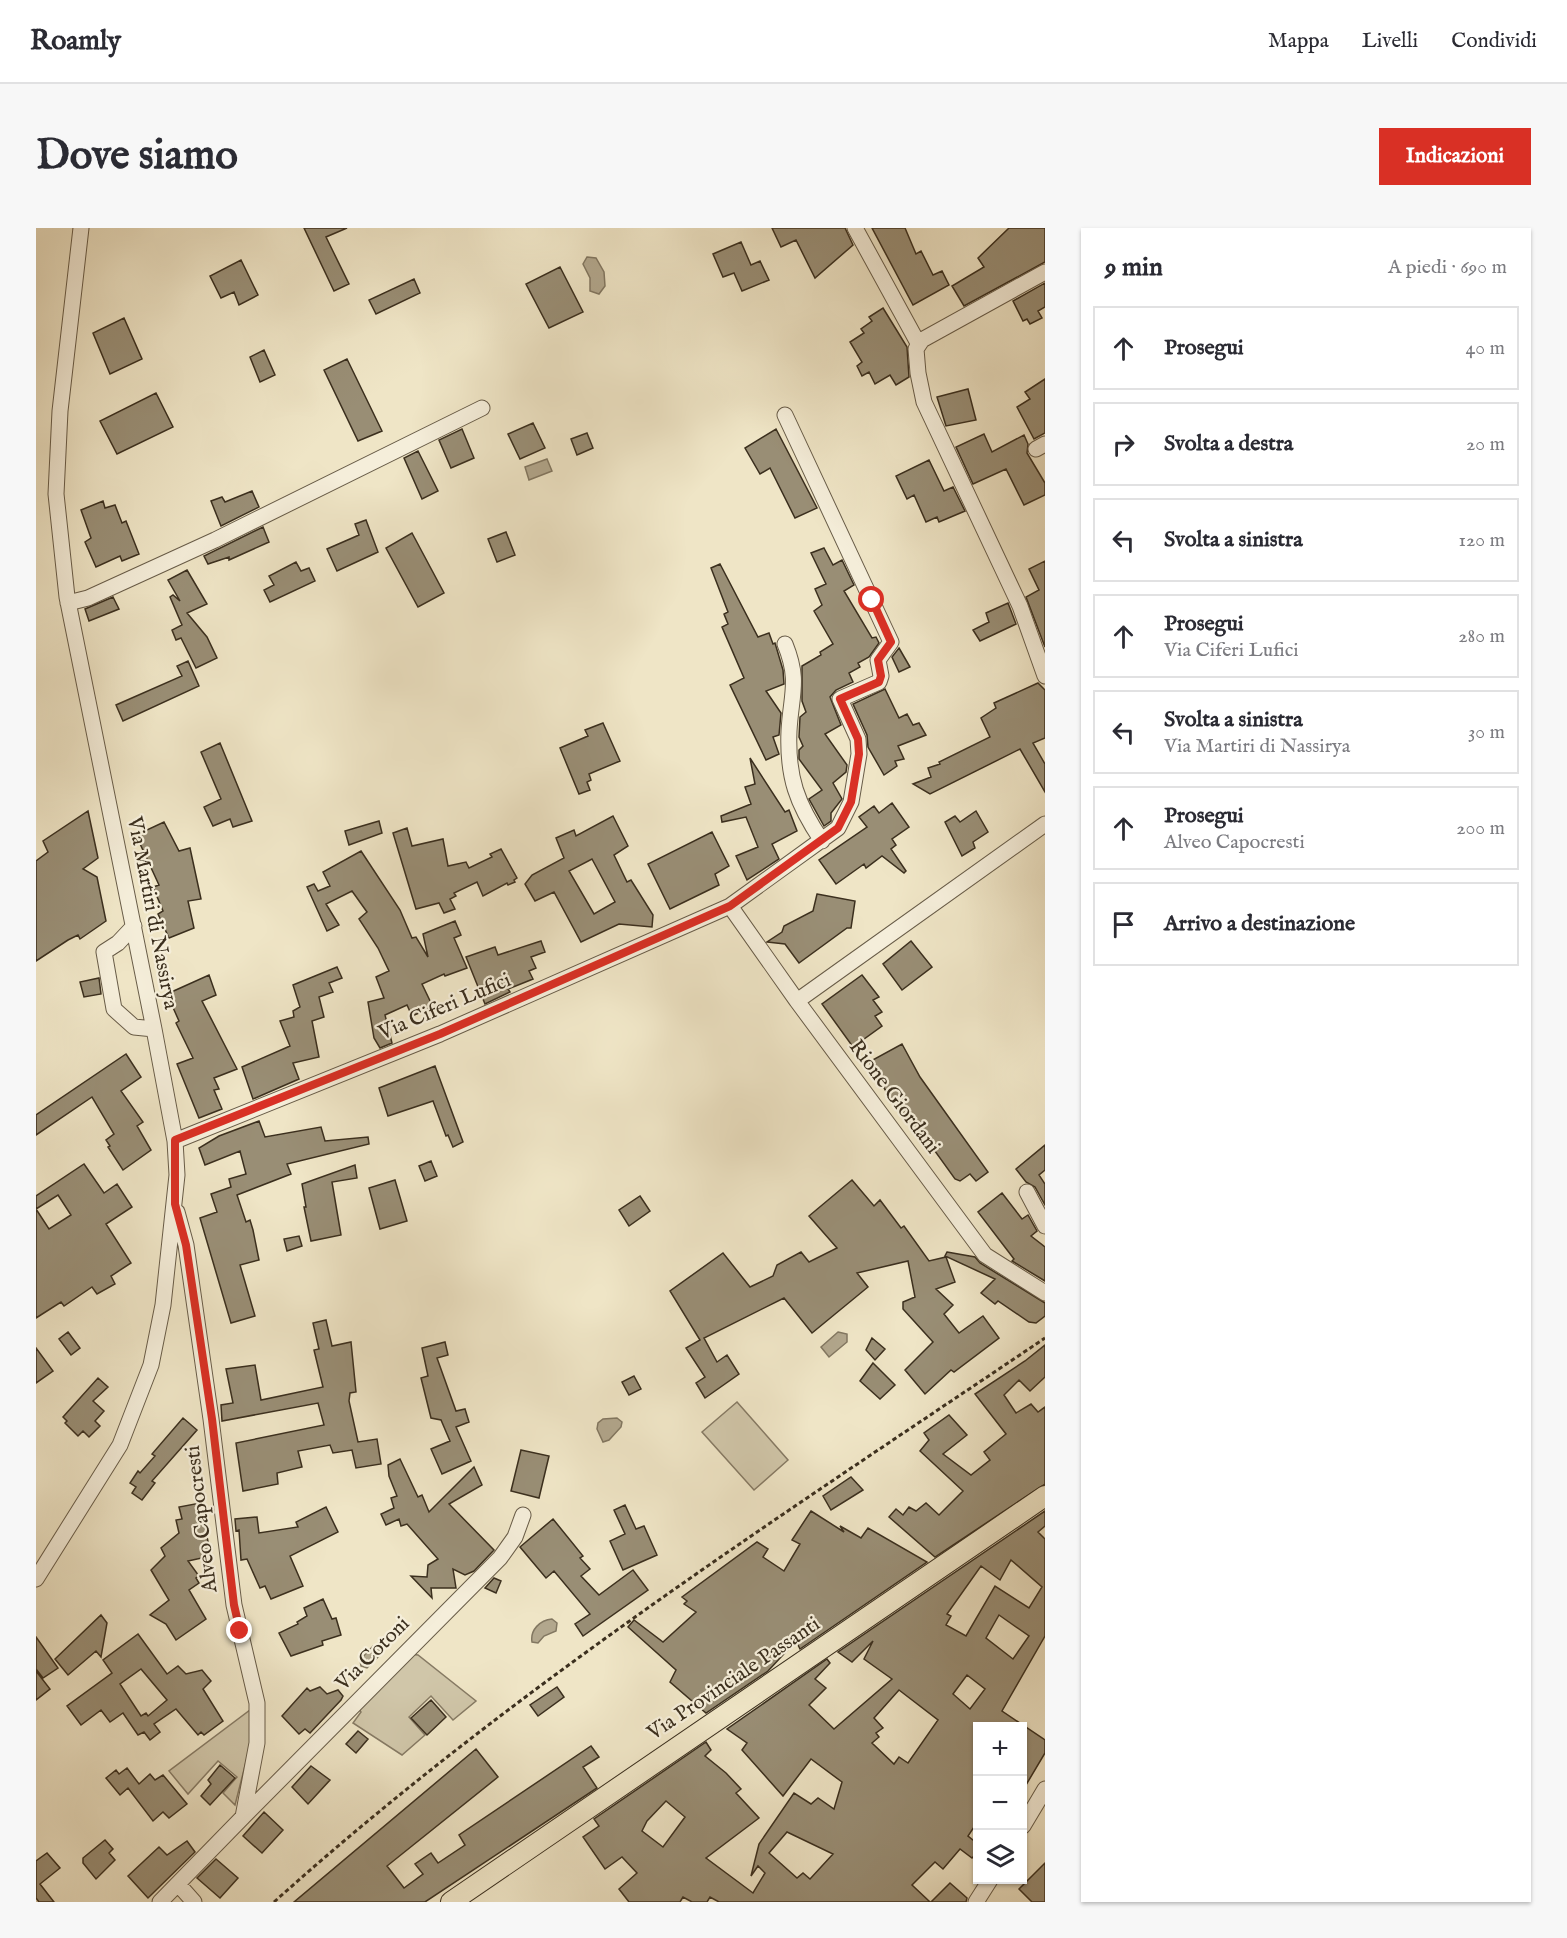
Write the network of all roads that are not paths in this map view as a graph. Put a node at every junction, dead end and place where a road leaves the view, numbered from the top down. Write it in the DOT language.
graph roads {
  1 [pos="81,228"];
  2 [pos="855,228"];
  3 [pos="1045,272"];
  4 [pos="918,343"];
  5 [pos="482,408"];
  6 [pos="785,415"];
  7 [pos="68,603"];
  8 [pos="785,644"];
  9 [pos="1045,676"];
  10 [pos="1045,824"];
  11 [pos="822,841"];
  12 [pos="730,906"];
  13 [pos="134,926"];
  14 [pos="797,1001"];
  15 [pos="154,1029"];
  16 [pos="175,1140"];
  17 [pos="1027,1192"];
  18 [pos="175,1204"];
  19 [pos="1045,1226"];
  20 [pos="1045,1293"];
  21 [pos="1045,1496"];
  22 [pos="523,1515"];
  23 [pos="36,1579"];
  24 [pos="1045,1789"];
  25 [pos="243,1817"];
  26 [pos="1027,1819"];
  27 [pos="178,1884"];
  28 [pos="987,1884"];
  29 [pos="160,1902"];
  30 [pos="194,1902"];
  31 [pos="451,1902"];
  32 [pos="976,1902"];
  1 -- 7 [label="street, Via Martiri di Nassirya"];
  2 -- 4 [label="street"];
  3 -- 4 [label="street"];
  4 -- 9 [label="street"];
  5 -- 7 [label="street"];
  6 -- 11 [label="street, Via Ciferi Lufici"];
  7 -- 13 [label="street, Via Martiri di Nassirya"];
  8 -- 11 [label="street"];
  10 -- 14 [label="street"];
  11 -- 12 [label="street, Via Ciferi Lufici"];
  12 -- 14 [label="street, Rione Giordani"];
  12 -- 16 [label="street, Via Ciferi Lufici"];
  13 -- 15 [label="street, Via Martiri di Nassirya"];
  13 -- 15 [label="street"];
  14 -- 20 [label="street, Rione Giordani"];
  15 -- 16 [label="street, Via Martiri di Nassirya"];
  16 -- 18 [label="street, Via Martiri di Nassirya"];
  17 -- 19 [label="street"];
  18 -- 23 [label="street, Via Martiri di Nassirya"];
  18 -- 25 [label="street, Alveo Capocresti"];
  21 -- 31 [label="main road, Via Provinciale Passanti"];
  22 -- 25 [label="street, Via Cotoni"];
  24 -- 26 [label="street"];
  25 -- 27 [label="street"];
  27 -- 29 [label="street"];
  27 -- 30 [label="street"];
  28 -- 32 [label="street"];
}
